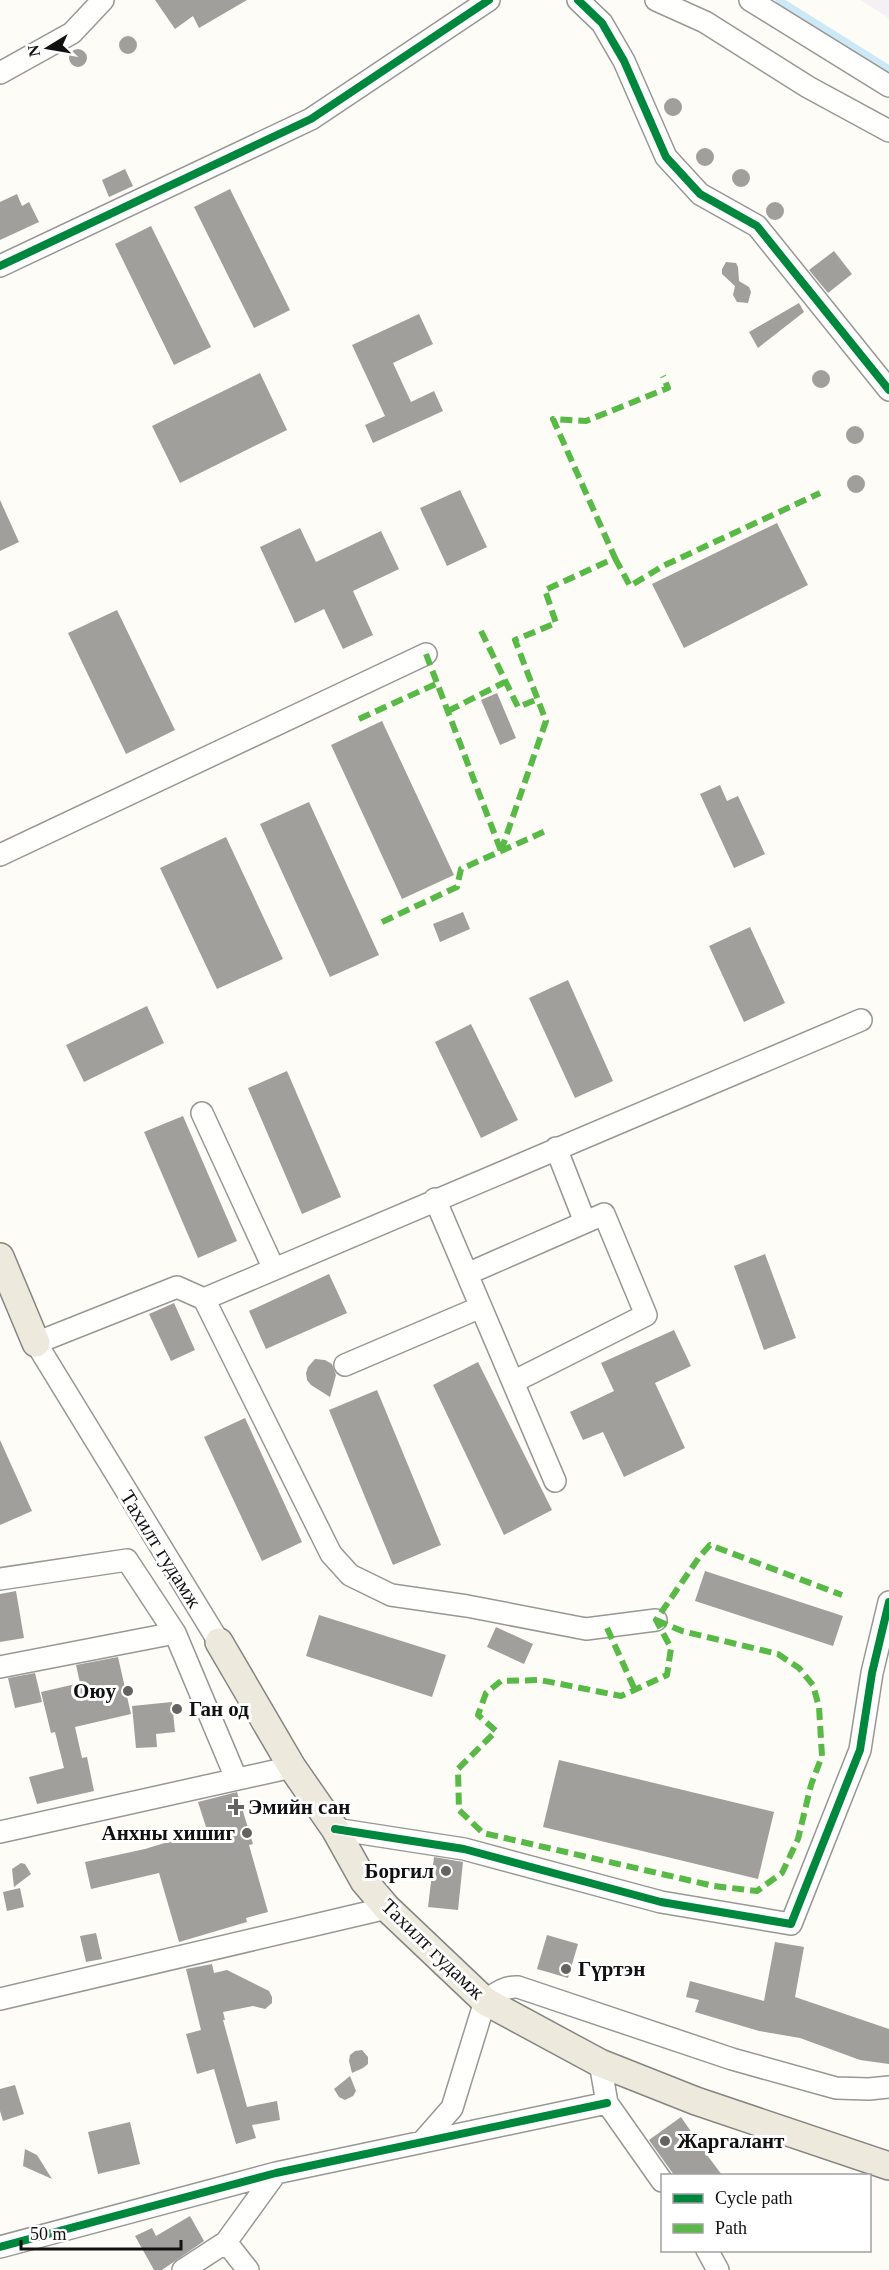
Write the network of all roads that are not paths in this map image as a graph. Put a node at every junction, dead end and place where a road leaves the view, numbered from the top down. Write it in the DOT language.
graph roads {
  1 [pos="103,0"];
  2 [pos="489,0"];
  3 [pos="578,0"];
  4 [pos="656,0"];
  5 [pos="750,0"];
  6 [pos="0,73"];
  7 [pos="889,86"];
  8 [pos="889,131"];
  9 [pos="0,266"];
  10 [pos="889,390"];
  11 [pos="426,654"];
  12 [pos="0,855"];
  13 [pos="861,1020"];
  14 [pos="202,1113"];
  15 [pos="556,1148"];
  16 [pos="435,1199"];
  17 [pos="585,1222"];
  18 [pos="0,1257"];
  19 [pos="273,1267"];
  20 [pos="467,1274"];
  21 [pos="204,1299"];
  22 [pos="481,1307"];
  23 [pos="36,1343"];
  24 [pos="345,1365"];
  25 [pos="513,1382"];
  26 [pos="555,1481"];
  27 [pos="0,1579"];
  28 [pos="889,1602"];
  29 [pos="656,1620"];
  30 [pos="175,1633"];
  31 [pos="219,1642"];
  32 [pos="0,1667"];
  33 [pos="292,1767"];
  34 [pos="236,1778"];
  35 [pos="335,1829"];
  36 [pos="0,1832"];
  37 [pos="387,1908"];
  38 [pos="0,1999"];
  39 [pos="485,2001"];
  40 [pos="600,2063"];
  41 [pos="889,2087"];
  42 [pos="607,2103"];
  43 [pos="423,2141"];
  44 [pos="889,2166"];
  45 [pos="276,2174"];
  46 [pos="661,2178"];
  47 [pos="226,2242"];
  48 [pos="0,2247"];
  49 [pos="708,2252"];
  50 [pos="183,2270"];
  51 [pos="248,2270"];
  52 [pos="718,2270"];
  1 -- 6 [label="street"];
  2 -- 9 [label="street"];
  3 -- 10 [label="street"];
  4 -- 8 [label="street"];
  5 -- 7 [label="street"];
  11 -- 12 [label="street"];
  13 -- 15 [label="street"];
  14 -- 19 [label="street"];
  15 -- 16 [label="street"];
  15 -- 17 [label="street"];
  16 -- 19 [label="street"];
  16 -- 20 [label="street"];
  17 -- 20 [label="street"];
  17 -- 25 [label="street"];
  18 -- 23 [label="main road"];
  19 -- 21 [label="street"];
  20 -- 22 [label="street"];
  21 -- 23 [label="street"];
  21 -- 29 [label="street"];
  22 -- 24 [label="street"];
  22 -- 25 [label="street"];
  23 -- 31 [label="street, Тахилт гудамж"];
  25 -- 26 [label="street"];
  27 -- 30 [label="street"];
  28 -- 35 [label="street"];
  30 -- 32 [label="street"];
  30 -- 34 [label="street"];
  31 -- 33 [label="main road, Тахилт гудамж"];
  33 -- 34 [label="street"];
  33 -- 35 [label="main road, Тахилт гудамж"];
  34 -- 36 [label="street"];
  35 -- 37 [label="main road, Тахилт гудамж"];
  37 -- 38 [label="street"];
  37 -- 39 [label="main road, Тахилт гудамж"];
  39 -- 40 [label="main road, Тахилт гудамж"];
  39 -- 41 [label="street"];
  39 -- 43 [label="street"];
  40 -- 42 [label="street"];
  40 -- 44 [label="main road, Тахилт гудамж"];
  42 -- 43 [label="street"];
  42 -- 46 [label="street"];
  43 -- 45 [label="street"];
  45 -- 47 [label="street"];
  45 -- 48 [label="street"];
  47 -- 50 [label="street"];
  47 -- 51 [label="street"];
  49 -- 52 [label="street"];
}
